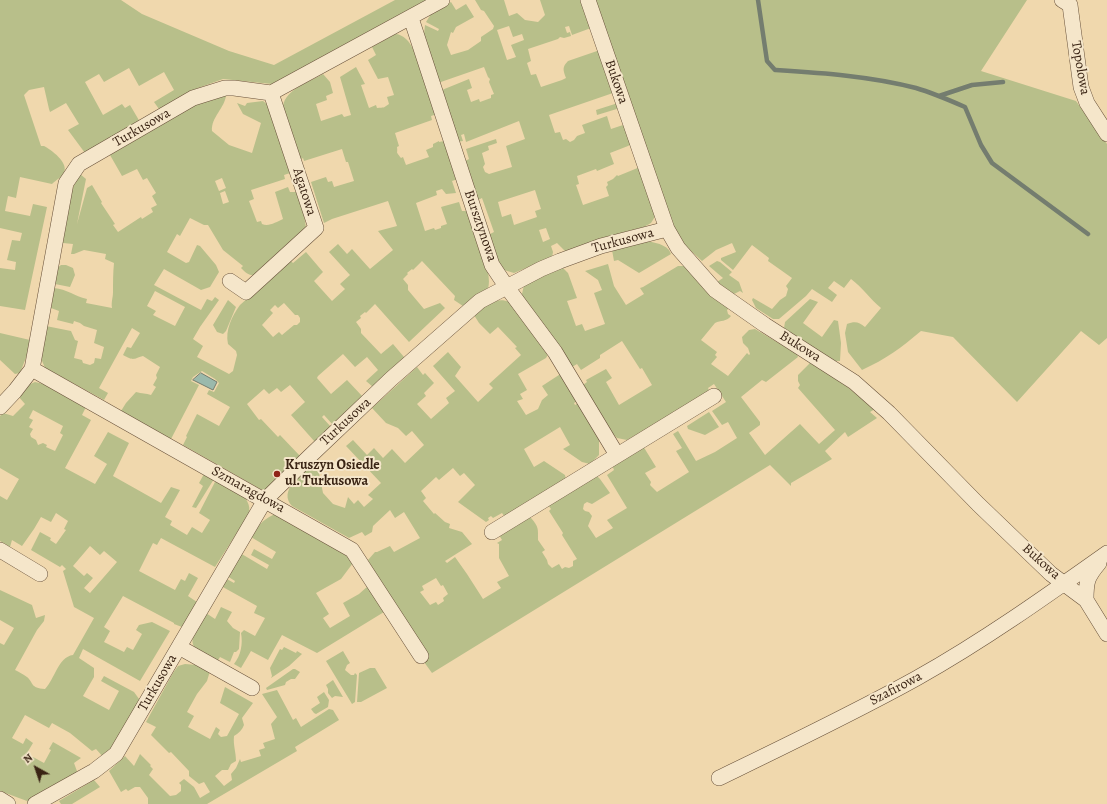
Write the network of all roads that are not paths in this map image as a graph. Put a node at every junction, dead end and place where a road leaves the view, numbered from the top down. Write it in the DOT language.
graph roads {
  1 [pos="442,0"];
  2 [pos="588,0"];
  3 [pos="1062,0"];
  4 [pos="411,18"];
  5 [pos="271,93"];
  6 [pos="1107,134"];
  7 [pos="667,229"];
  8 [pos="230,281"];
  9 [pos="506,286"];
  10 [pos="32,370"];
  11 [pos="714,396"];
  12 [pos="0,407"];
  13 [pos="617,455"];
  14 [pos="265,500"];
  15 [pos="492,532"];
  16 [pos="0,550"];
  17 [pos="1107,553"];
  18 [pos="40,574"];
  19 [pos="1064,583"];
  20 [pos="1086,600"];
  21 [pos="1107,634"];
  22 [pos="179,647"];
  23 [pos="421,656"];
  24 [pos="252,688"];
  25 [pos="719,778"];
  26 [pos="0,799"];
  27 [pos="8,804"];
  28 [pos="35,804"];
  1 -- 4 [label="street"];
  2 -- 7 [label="street, Bukowa"];
  3 -- 6 [label="street, Topolowa"];
  4 -- 5 [label="street"];
  4 -- 9 [label="street, Bursztynowa"];
  5 -- 8 [label="street, Agatowa"];
  5 -- 10 [label="street, Turkusowa"];
  7 -- 9 [label="street, Turkusowa"];
  7 -- 19 [label="street, Bukowa"];
  9 -- 13 [label="street, Bursztynowa"];
  9 -- 14 [label="street, Turkusowa"];
  10 -- 12 [label="street, Turkusowa"];
  10 -- 14 [label="street, Szmaragdowa"];
  11 -- 13 [label="street"];
  13 -- 15 [label="street"];
  14 -- 22 [label="street, Turkusowa"];
  14 -- 23 [label="street, Szmaragdowa"];
  16 -- 18 [label="street"];
  17 -- 19 [label="street"];
  17 -- 20 [label="street"];
  19 -- 20 [label="street, Bukowa"];
  19 -- 25 [label="street, Szafirowa"];
  20 -- 21 [label="street, Bukowa"];
  22 -- 24 [label="street"];
  22 -- 28 [label="street, Turkusowa"];
  26 -- 27 [label="street"];
}
